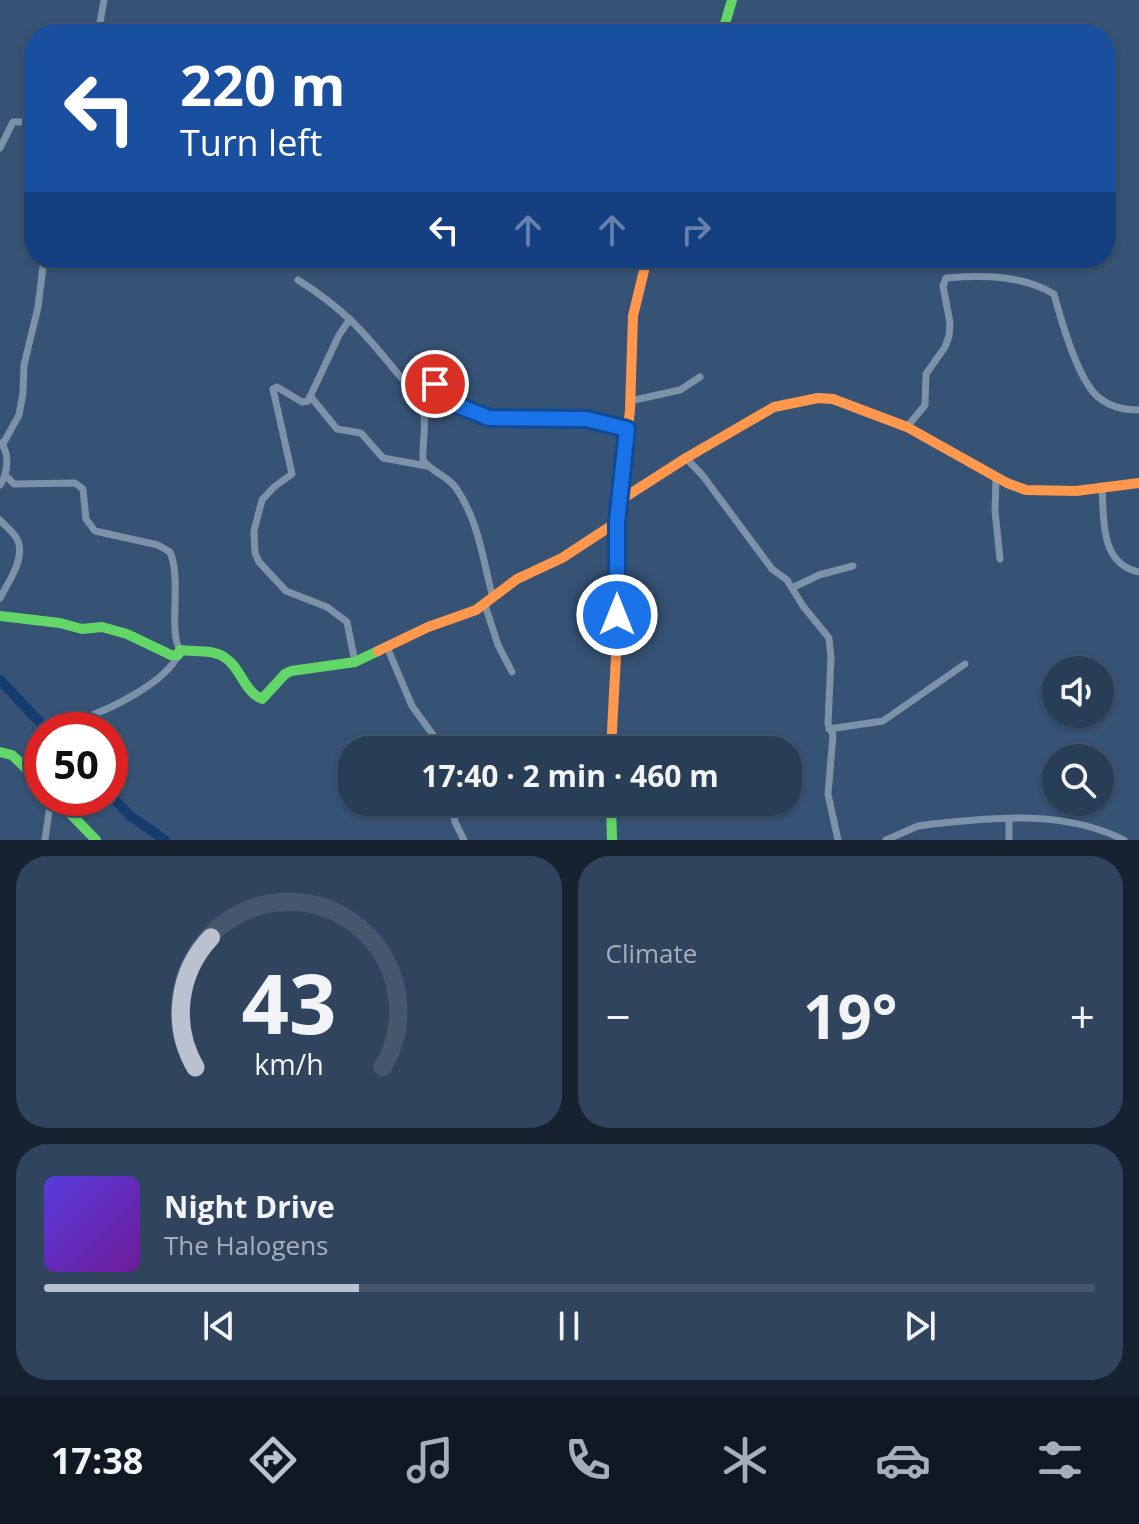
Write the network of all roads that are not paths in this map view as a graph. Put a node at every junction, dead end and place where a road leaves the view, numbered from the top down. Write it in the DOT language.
graph roads {
  1 [pos="104,0"];
  2 [pos="732,0"];
  3 [pos="100,24"];
  4 [pos="725,24"];
  5 [pos="24,122"];
  6 [pos="0,148"];
  7 [pos="43,268"];
  8 [pos="645,268"];
  9 [pos="298,280"];
  10 [pos="350,319"];
  11 [pos="700,377"];
  12 [pos="412,390"];
  13 [pos="311,397"];
  14 [pos="630,401"];
  15 [pos="1139,410"];
  16 [pos="907,427"];
  17 [pos="627,429"];
  18 [pos="2,443"];
  19 [pos="686,458"];
  20 [pos="427,466"];
  21 [pos="6,476"];
  22 [pos="996,477"];
  23 [pos="1139,483"];
  24 [pos="0,485"];
  25 [pos="1102,486"];
  26 [pos="619,501"];
  27 [pos="0,520"];
  28 [pos="617,522"];
  29 [pos="1000,559"];
  30 [pos="853,566"];
  31 [pos="1139,572"];
  32 [pos="792,588"];
  33 [pos="0,598"];
  34 [pos="489,602"];
  35 [pos="0,616"];
  36 [pos="387,647"];
  37 [pos="179,652"];
  38 [pos="355,662"];
  39 [pos="965,664"];
  40 [pos="512,672"];
  41 [pos="98,712"];
  42 [pos="829,729"];
  43 [pos="434,736"];
  44 [pos="612,736"];
  45 [pos="0,752"];
  46 [pos="24,767"];
  47 [pos="50,816"];
  48 [pos="71,816"];
  49 [pos="454,816"];
  50 [pos="611,816"];
  51 [pos="1009,819"];
  52 [pos="45,840"];
  53 [pos="96,840"];
  54 [pos="464,840"];
  55 [pos="612,840"];
  56 [pos="838,840"];
  57 [pos="886,840"];
  58 [pos="1009,840"];
  59 [pos="1124,840"];
  1 -- 3 [label="street"];
  2 -- 4 [label="street"];
  5 -- 6 [label="street"];
  7 -- 18 [label="street"];
  8 -- 14 [label="street"];
  9 -- 10 [label="street"];
  10 -- 12 [label="street"];
  10 -- 13 [label="street"];
  11 -- 14 [label="street"];
  12 -- 17 [label="street"];
  12 -- 20 [label="street"];
  13 -- 20 [label="street"];
  13 -- 38 [label="street"];
  14 -- 17 [label="street"];
  15 -- 16 [label="street"];
  16 -- 19 [label="street"];
  16 -- 22 [label="street"];
  17 -- 26 [label="street"];
  18 -- 21 [label="street"];
  19 -- 26 [label="street"];
  19 -- 32 [label="street"];
  20 -- 34 [label="street"];
  21 -- 24 [label="street"];
  21 -- 37 [label="street"];
  22 -- 25 [label="street"];
  22 -- 29 [label="street"];
  23 -- 25 [label="street"];
  25 -- 31 [label="street"];
  26 -- 28 [label="street"];
  27 -- 33 [label="street"];
  28 -- 34 [label="street"];
  28 -- 44 [label="street"];
  30 -- 32 [label="street"];
  32 -- 42 [label="street"];
  34 -- 36 [label="street"];
  34 -- 40 [label="street"];
  35 -- 37 [label="street"];
  36 -- 38 [label="street"];
  36 -- 43 [label="street"];
  37 -- 38 [label="street"];
  37 -- 41 [label="street"];
  39 -- 42 [label="street"];
  42 -- 56 [label="street"];
  45 -- 46 [label="street"];
  47 -- 52 [label="street"];
  48 -- 53 [label="street"];
  49 -- 54 [label="street"];
  50 -- 55 [label="street"];
  51 -- 57 [label="street"];
  51 -- 58 [label="street"];
  51 -- 59 [label="street"];
}
